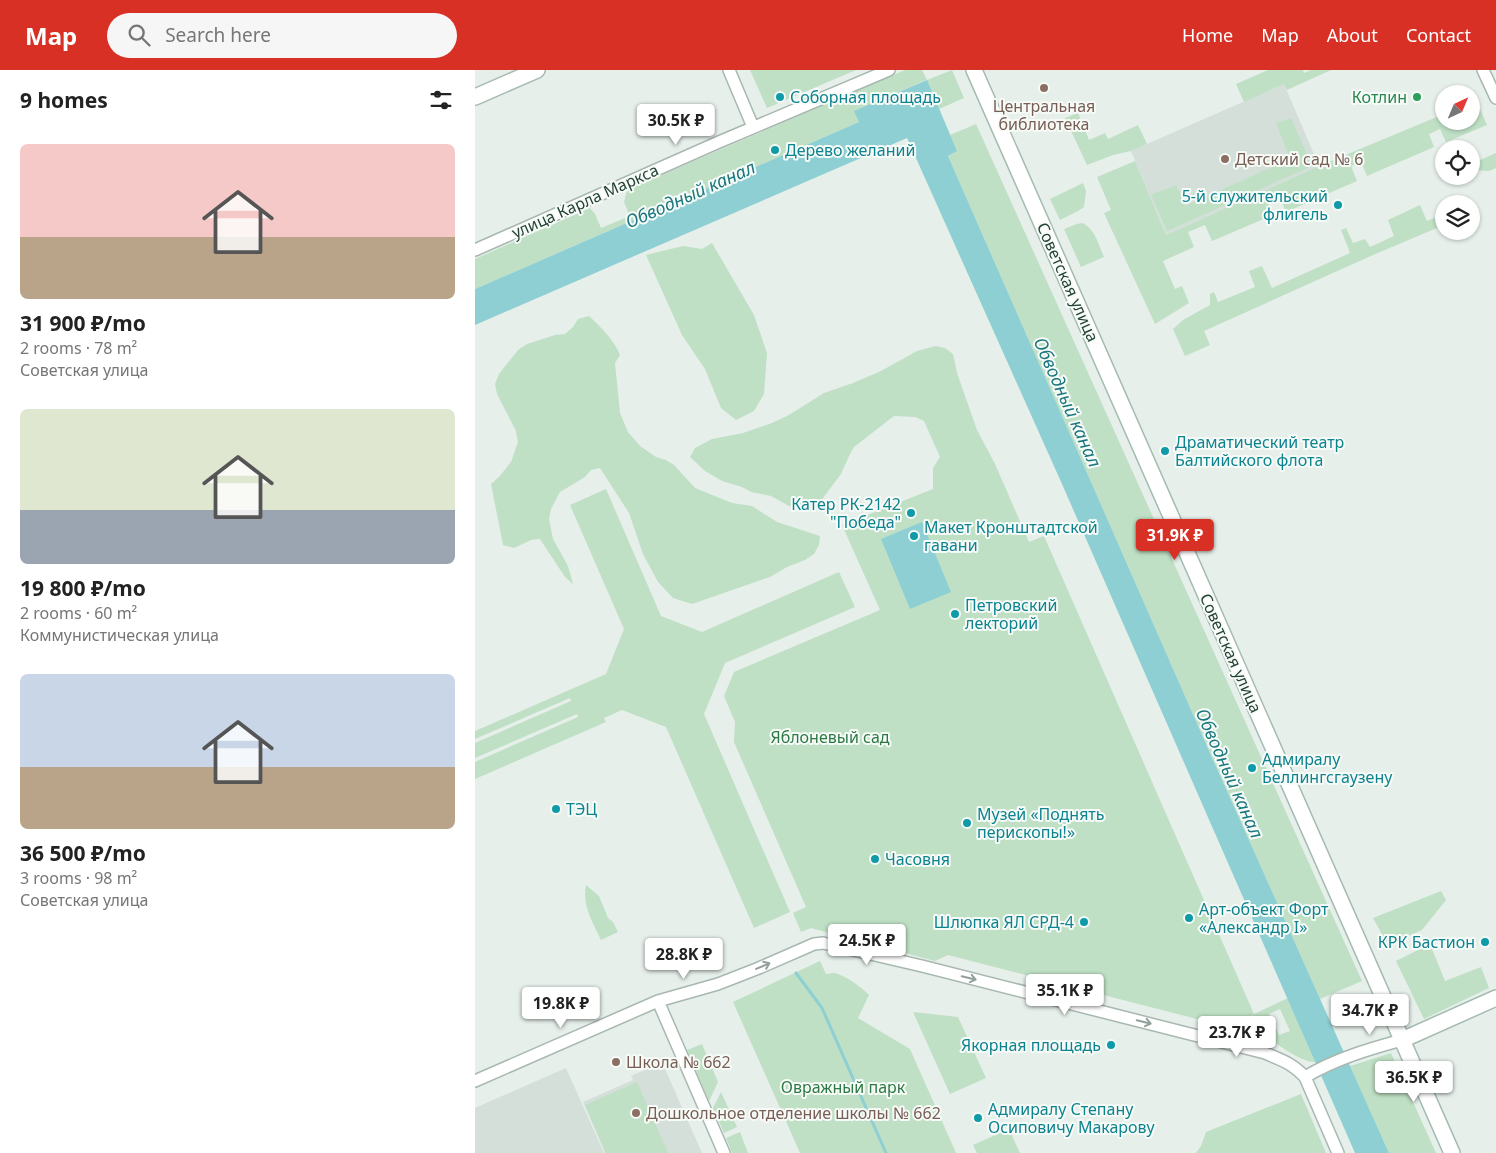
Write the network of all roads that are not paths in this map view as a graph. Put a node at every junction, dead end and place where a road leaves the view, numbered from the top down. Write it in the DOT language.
graph roads {
  1 [pos="537,70"];
  2 [pos="729,70"];
  3 [pos="889,70"];
  4 [pos="974,70"];
  5 [pos="1483,70"];
  6 [pos="507,76"];
  7 [pos="475,86"];
  8 [pos="475,97"];
  9 [pos="1496,98"];
  10 [pos="753,127"];
  11 [pos="475,250"];
  12 [pos="1496,998"];
  13 [pos="658,1001"];
  14 [pos="1402,1040"];
  15 [pos="1305,1077"];
  16 [pos="475,1081"];
  17 [pos="724,1153"];
  18 [pos="1338,1153"];
  19 [pos="1452,1153"];
  1 -- 6 [label="street"];
  2 -- 10 [label="street"];
  3 -- 10 [label="street, улица Карла Маркса"];
  4 -- 14 [label="street, Советская улица"];
  5 -- 9 [label="street"];
  6 -- 7 [label="street"];
  6 -- 8 [label="street"];
  10 -- 11 [label="street, улица Карла Маркса"];
  12 -- 14 [label="street"];
  13 -- 15 [label="street, one-way"];
  13 -- 16 [label="street"];
  13 -- 17 [label="street"];
  14 -- 15 [label="street"];
  14 -- 19 [label="street, Советская улица"];
  15 -- 18 [label="street"];
}
